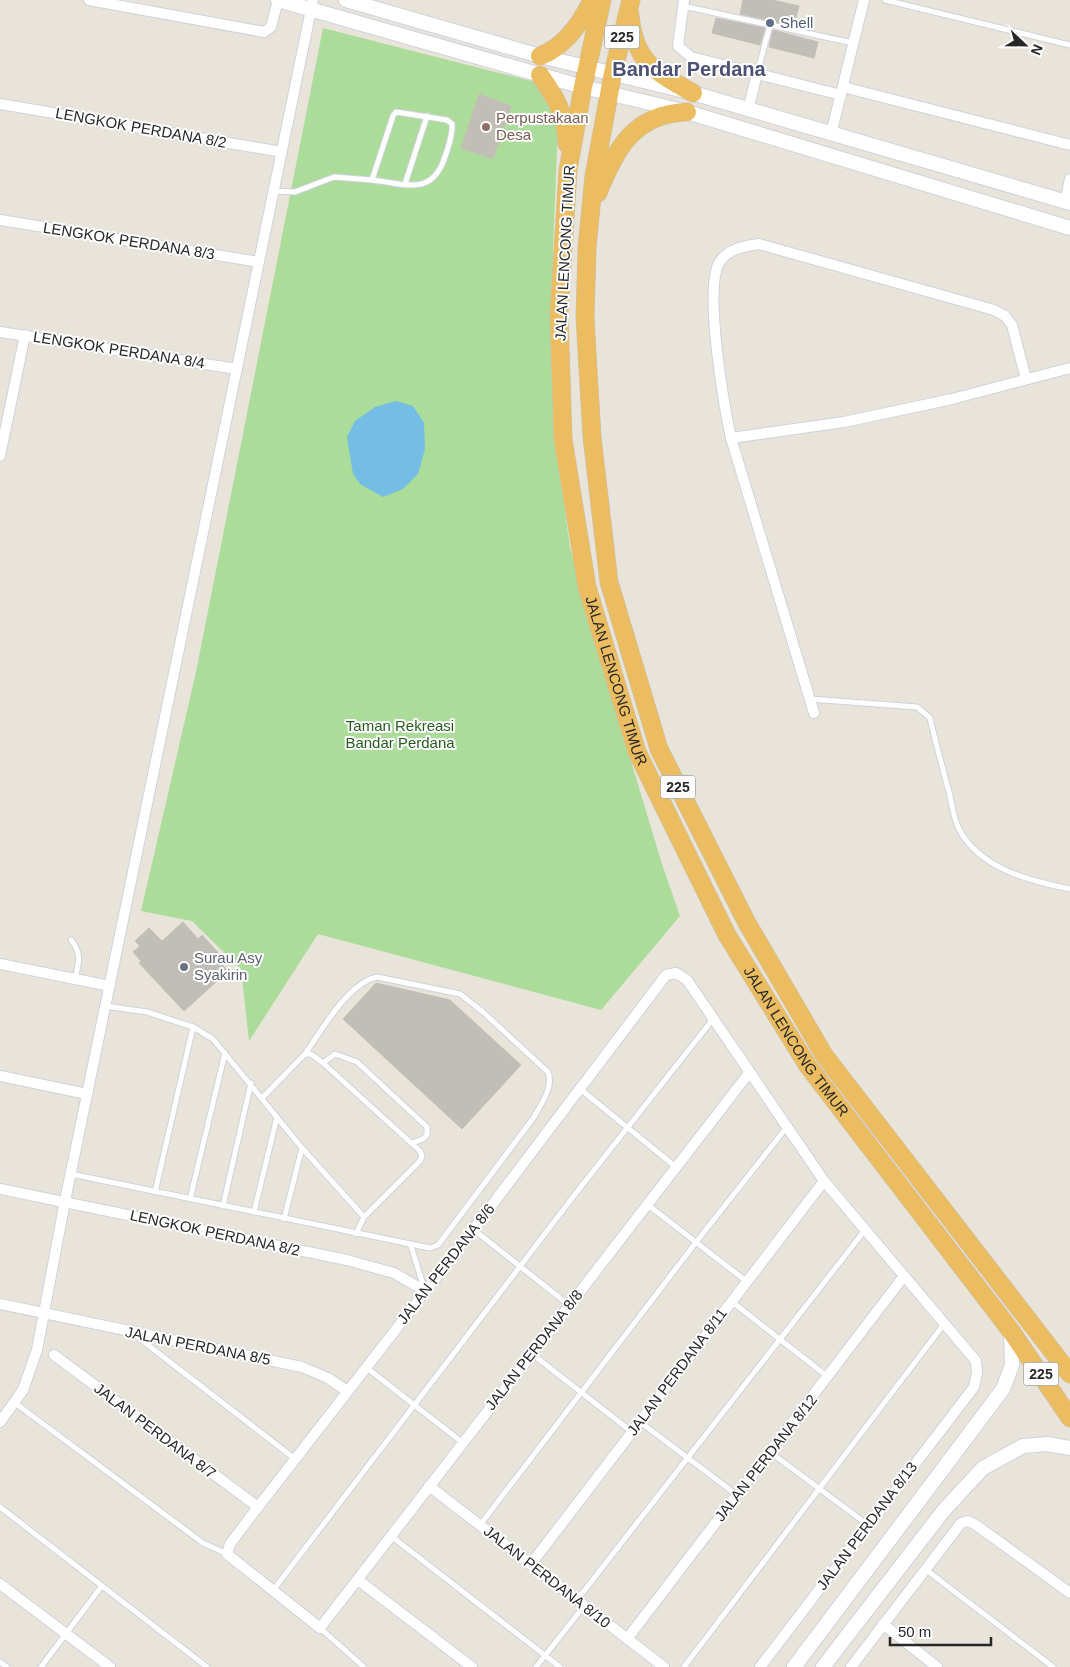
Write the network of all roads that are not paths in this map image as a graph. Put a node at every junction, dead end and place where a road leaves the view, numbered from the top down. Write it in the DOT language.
graph roads {
  1 [pos="89,0"];
  2 [pos="278,0"];
  3 [pos="346,0"];
  4 [pos="592,0"];
  5 [pos="602,0"];
  6 [pos="631,0"];
  7 [pos="864,0"];
  8 [pos="885,0"];
  9 [pos="684,3"];
  10 [pos="312,4"];
  11 [pos="770,25"];
  12 [pos="853,43"];
  13 [pos="1070,45"];
  14 [pos="540,56"];
  15 [pos="587,68"];
  16 [pos="613,73"];
  17 [pos="757,74"];
  18 [pos="540,75"];
  19 [pos="583,87"];
  20 [pos="842,91"];
  21 [pos="609,93"];
  22 [pos="693,93"];
  23 [pos="0,104"];
  24 [pos="748,110"];
  25 [pos="687,112"];
  26 [pos="428,116"];
  27 [pos="831,134"];
  28 [pos="1070,145"];
  29 [pos="282,152"];
  30 [pos="826,154"];
  31 [pos="568,170"];
  32 [pos="1070,179"];
  33 [pos="372,180"];
  34 [pos="405,184"];
  35 [pos="274,191"];
  36 [pos="1068,203"];
  37 [pos="0,220"];
  38 [pos="1065,227"];
  39 [pos="586,248"];
  40 [pos="259,262"];
  41 [pos="0,332"];
  42 [pos="24,335"];
  43 [pos="237,368"];
  44 [pos="1070,368"];
  45 [pos="1026,379"];
  46 [pos="731,438"];
  47 [pos="0,456"];
  48 [pos="810,699"];
  49 [pos="814,713"];
  50 [pos="1070,889"];
  51 [pos="71,940"];
  52 [pos="0,964"];
  53 [pos="75,978"];
  54 [pos="110,986"];
  55 [pos="105,1006"];
  56 [pos="713,1019"];
  57 [pos="193,1027"];
  58 [pos="225,1053"];
  59 [pos="305,1054"];
  60 [pos="323,1063"];
  61 [pos="749,1073"];
  62 [pos="0,1076"];
  63 [pos="251,1083"];
  64 [pos="580,1089"];
  65 [pos="87,1094"];
  66 [pos="262,1098"];
  67 [pos="277,1117"];
  68 [pos="628,1126"];
  69 [pos="786,1128"];
  70 [pos="412,1143"];
  71 [pos="302,1148"];
  72 [pos="676,1167"];
  73 [pos="71,1174"];
  74 [pos="824,1181"];
  75 [pos="0,1189"];
  76 [pos="156,1192"];
  77 [pos="190,1199"];
  78 [pos="65,1202"];
  79 [pos="647,1204"];
  80 [pos="223,1206"];
  81 [pos="254,1212"];
  82 [pos="364,1217"];
  83 [pos="284,1219"];
  84 [pos="473,1230"];
  85 [pos="865,1230"];
  86 [pos="356,1234"];
  87 [pos="697,1242"];
  88 [pos="411,1246"];
  89 [pos="520,1267"];
  90 [pos="904,1276"];
  91 [pos="746,1280"];
  92 [pos="425,1291"];
  93 [pos="730,1300"];
  94 [pos="0,1304"];
  95 [pos="570,1305"];
  96 [pos="44,1313"];
  97 [pos="944,1324"];
  98 [pos="1011,1330"];
  99 [pos="133,1333"];
  100 [pos="778,1340"];
  101 [pos="532,1354"];
  102 [pos="54,1355"];
  103 [pos="367,1368"];
  104 [pos="1070,1374"];
  105 [pos="828,1378"];
  106 [pos="347,1391"];
  107 [pos="581,1394"];
  108 [pos="15,1403"];
  109 [pos="414,1404"];
  110 [pos="1070,1418"];
  111 [pos="640,1421"];
  112 [pos="0,1422"];
  113 [pos="632,1432"];
  114 [pos="463,1443"];
  115 [pos="1070,1448"];
  116 [pos="770,1452"];
  117 [pos="688,1458"];
  118 [pos="295,1460"];
  119 [pos="429,1486"];
  120 [pos="820,1490"];
  121 [pos="926,1494"];
  122 [pos="737,1495"];
  123 [pos="0,1507"];
  124 [pos="258,1507"];
  125 [pos="944,1510"];
  126 [pos="480,1525"];
  127 [pos="868,1525"];
  128 [pos="391,1536"];
  129 [pos="227,1554"];
  130 [pos="531,1564"];
  131 [pos="925,1569"];
  132 [pos="358,1580"];
  133 [pos="0,1584"];
  134 [pos="101,1587"];
  135 [pos="274,1589"];
  136 [pos="1070,1593"];
  137 [pos="581,1603"];
  138 [pos="883,1624"];
  139 [pos="320,1628"];
  140 [pos="66,1633"];
  141 [pos="627,1639"];
  142 [pos="544,1656"];
  143 [pos="0,1662"];
  144 [pos="7,1667"];
  145 [pos="40,1667"];
  146 [pos="110,1667"];
  147 [pos="207,1667"];
  148 [pos="364,1667"];
  149 [pos="472,1667"];
  150 [pos="536,1667"];
  151 [pos="560,1667"];
  152 [pos="664,1667"];
  153 [pos="684,1667"];
  154 [pos="760,1667"];
  155 [pos="794,1667"];
  156 [pos="823,1667"];
  157 [pos="851,1667"];
  158 [pos="938,1667"];
  159 [pos="1053,1667"];
  1 -- 2 [label="street"];
  2 -- 10 [label="street"];
  3 -- 14 [label="street"];
  4 -- 14 [label="highway"];
  5 -- 15 [label="highway, JALAN LENCONG TIMUR / 225"];
  6 -- 16 [label="highway, JALAN LENCONG TIMUR / 225"];
  6 -- 22 [label="highway"];
  7 -- 12 [label="street"];
  8 -- 13 [label="lane"];
  9 -- 11 [label="lane"];
  9 -- 17 [label="street"];
  10 -- 18 [label="street"];
  10 -- 29 [label="street"];
  11 -- 12 [label="lane"];
  11 -- 17 [label="lane"];
  12 -- 20 [label="street"];
  14 -- 15 [label="street"];
  15 -- 16 [label="street"];
  15 -- 19 [label="highway, JALAN LENCONG TIMUR / 225"];
  16 -- 21 [label="highway, JALAN LENCONG TIMUR / 225"];
  16 -- 22 [label="street"];
  17 -- 20 [label="street"];
  17 -- 24 [label="street"];
  18 -- 19 [label="street"];
  18 -- 31 [label="highway"];
  19 -- 21 [label="street"];
  19 -- 31 [label="highway, JALAN LENCONG TIMUR / 225"];
  20 -- 27 [label="street"];
  20 -- 28 [label="street"];
  21 -- 25 [label="street"];
  21 -- 39 [label="highway, JALAN LENCONG TIMUR / 225"];
  22 -- 24 [label="street"];
  23 -- 29 [label="street, LENGKOK PERDANA 8/2"];
  24 -- 27 [label="street"];
  25 -- 30 [label="street"];
  25 -- 39 [label="highway"];
  26 -- 33 [label="lane"];
  26 -- 34 [label="lane"];
  26 -- 34 [label="lane"];
  27 -- 30 [label="street"];
  27 -- 36 [label="street"];
  29 -- 35 [label="street"];
  30 -- 38 [label="street"];
  31 -- 98 [label="highway, JALAN LENCONG TIMUR / 225"];
  32 -- 36 [label="street"];
  33 -- 34 [label="lane"];
  33 -- 35 [label="lane"];
  35 -- 40 [label="street"];
  36 -- 38 [label="street"];
  37 -- 40 [label="street, LENGKOK PERDANA 8/3"];
  39 -- 104 [label="highway, JALAN LENCONG TIMUR / 225"];
  40 -- 43 [label="street"];
  41 -- 42 [label="street, LENGKOK PERDANA 8/4"];
  42 -- 43 [label="street, LENGKOK PERDANA 8/4"];
  42 -- 47 [label="street"];
  43 -- 54 [label="street"];
  44 -- 45 [label="street"];
  45 -- 46 [label="street"];
  45 -- 46 [label="street"];
  46 -- 48 [label="street"];
  48 -- 49 [label="street"];
  48 -- 50 [label="lane"];
  51 -- 53 [label="lane"];
  52 -- 53 [label="street"];
  53 -- 54 [label="street"];
  54 -- 55 [label="street"];
  55 -- 57 [label="lane"];
  55 -- 65 [label="street"];
  56 -- 61 [label="street"];
  56 -- 64 [label="street, JALAN PERDANA 8/6"];
  56 -- 68 [label="lane"];
  57 -- 58 [label="lane"];
  57 -- 76 [label="lane"];
  58 -- 63 [label="lane"];
  58 -- 77 [label="lane"];
  59 -- 60 [label="lane"];
  59 -- 66 [label="lane"];
  59 -- 88 [label="lane"];
  60 -- 70 [label="lane"];
  60 -- 70 [label="lane"];
  61 -- 69 [label="street"];
  61 -- 72 [label="street, JALAN PERDANA 8/8"];
  62 -- 65 [label="street"];
  63 -- 66 [label="lane"];
  63 -- 80 [label="lane"];
  64 -- 68 [label="lane"];
  64 -- 84 [label="street, JALAN PERDANA 8/6"];
  65 -- 73 [label="street"];
  66 -- 67 [label="lane"];
  67 -- 71 [label="lane"];
  67 -- 81 [label="lane"];
  68 -- 72 [label="lane"];
  68 -- 89 [label="lane"];
  69 -- 74 [label="street"];
  69 -- 87 [label="lane"];
  70 -- 82 [label="lane"];
  71 -- 82 [label="lane"];
  71 -- 83 [label="lane"];
  72 -- 79 [label="street, JALAN PERDANA 8/8"];
  73 -- 76 [label="lane"];
  73 -- 78 [label="street"];
  74 -- 85 [label="street"];
  74 -- 91 [label="street, JALAN PERDANA 8/11"];
  75 -- 78 [label="street, LENGKOK PERDANA 8/2"];
  76 -- 77 [label="lane"];
  77 -- 80 [label="lane"];
  78 -- 92 [label="street, LENGKOK PERDANA 8/2"];
  78 -- 96 [label="street"];
  79 -- 87 [label="lane"];
  79 -- 95 [label="street, JALAN PERDANA 8/8"];
  80 -- 81 [label="lane"];
  81 -- 83 [label="lane"];
  82 -- 86 [label="lane"];
  83 -- 86 [label="lane"];
  84 -- 89 [label="lane"];
  84 -- 92 [label="street, JALAN PERDANA 8/6"];
  85 -- 90 [label="street"];
  85 -- 100 [label="lane"];
  86 -- 88 [label="lane"];
  87 -- 91 [label="lane"];
  87 -- 107 [label="lane"];
  88 -- 92 [label="lane"];
  89 -- 95 [label="lane"];
  89 -- 109 [label="lane"];
  90 -- 97 [label="street"];
  90 -- 105 [label="street, JALAN PERDANA 8/12"];
  91 -- 93 [label="street, JALAN PERDANA 8/11"];
  92 -- 103 [label="street, JALAN PERDANA 8/6"];
  93 -- 100 [label="lane"];
  93 -- 111 [label="street, JALAN PERDANA 8/11"];
  94 -- 96 [label="street, JALAN PERDANA 8/5"];
  95 -- 101 [label="street, JALAN PERDANA 8/8"];
  96 -- 99 [label="street, JALAN PERDANA 8/5"];
  96 -- 108 [label="street"];
  97 -- 120 [label="lane"];
  97 -- 127 [label="street, JALAN PERDANA 8/13"];
  98 -- 110 [label="highway, JALAN LENCONG TIMUR / 225"];
  98 -- 121 [label="street"];
  99 -- 106 [label="street, JALAN PERDANA 8/5"];
  99 -- 118 [label="lane"];
  100 -- 105 [label="lane"];
  100 -- 117 [label="lane"];
  101 -- 107 [label="lane"];
  101 -- 114 [label="street, JALAN PERDANA 8/8"];
  102 -- 124 [label="street, JALAN PERDANA 8/7"];
  103 -- 106 [label="street, JALAN PERDANA 8/6"];
  103 -- 109 [label="lane"];
  105 -- 116 [label="street, JALAN PERDANA 8/12"];
  106 -- 118 [label="street, JALAN PERDANA 8/6"];
  107 -- 113 [label="lane"];
  107 -- 126 [label="lane"];
  108 -- 112 [label="street"];
  108 -- 129 [label="lane"];
  109 -- 114 [label="lane"];
  109 -- 135 [label="lane"];
  111 -- 113 [label="street, JALAN PERDANA 8/11"];
  111 -- 117 [label="lane"];
  113 -- 130 [label="street, JALAN PERDANA 8/11"];
  114 -- 119 [label="street, JALAN PERDANA 8/8"];
  115 -- 125 [label="street"];
  116 -- 120 [label="lane"];
  116 -- 122 [label="street, JALAN PERDANA 8/12"];
  117 -- 122 [label="lane"];
  117 -- 137 [label="lane"];
  118 -- 124 [label="street, JALAN PERDANA 8/6"];
  119 -- 126 [label="street, JALAN PERDANA 8/10"];
  119 -- 128 [label="street, JALAN PERDANA 8/8"];
  120 -- 127 [label="lane"];
  120 -- 153 [label="lane"];
  121 -- 125 [label="street"];
  121 -- 155 [label="street"];
  122 -- 141 [label="street, JALAN PERDANA 8/12"];
  123 -- 134 [label="lane"];
  124 -- 129 [label="street, JALAN PERDANA 8/6"];
  125 -- 156 [label="street"];
  126 -- 130 [label="street, JALAN PERDANA 8/10"];
  127 -- 154 [label="street, JALAN PERDANA 8/13"];
  128 -- 132 [label="street, JALAN PERDANA 8/8"];
  128 -- 142 [label="lane"];
  129 -- 135 [label="street"];
  130 -- 137 [label="street, JALAN PERDANA 8/10"];
  131 -- 136 [label="street"];
  131 -- 138 [label="street"];
  131 -- 159 [label="lane"];
  132 -- 139 [label="street, JALAN PERDANA 8/8"];
  132 -- 149 [label="street"];
  133 -- 140 [label="street"];
  134 -- 140 [label="lane"];
  134 -- 147 [label="lane"];
  135 -- 139 [label="street"];
  137 -- 141 [label="street, JALAN PERDANA 8/10"];
  137 -- 142 [label="lane"];
  138 -- 157 [label="street"];
  138 -- 158 [label="street"];
  139 -- 148 [label="lane"];
  140 -- 145 [label="lane"];
  140 -- 146 [label="street"];
  141 -- 152 [label="street, JALAN PERDANA 8/10"];
  142 -- 150 [label="lane"];
  142 -- 151 [label="lane"];
  143 -- 144 [label="lane"];
}
